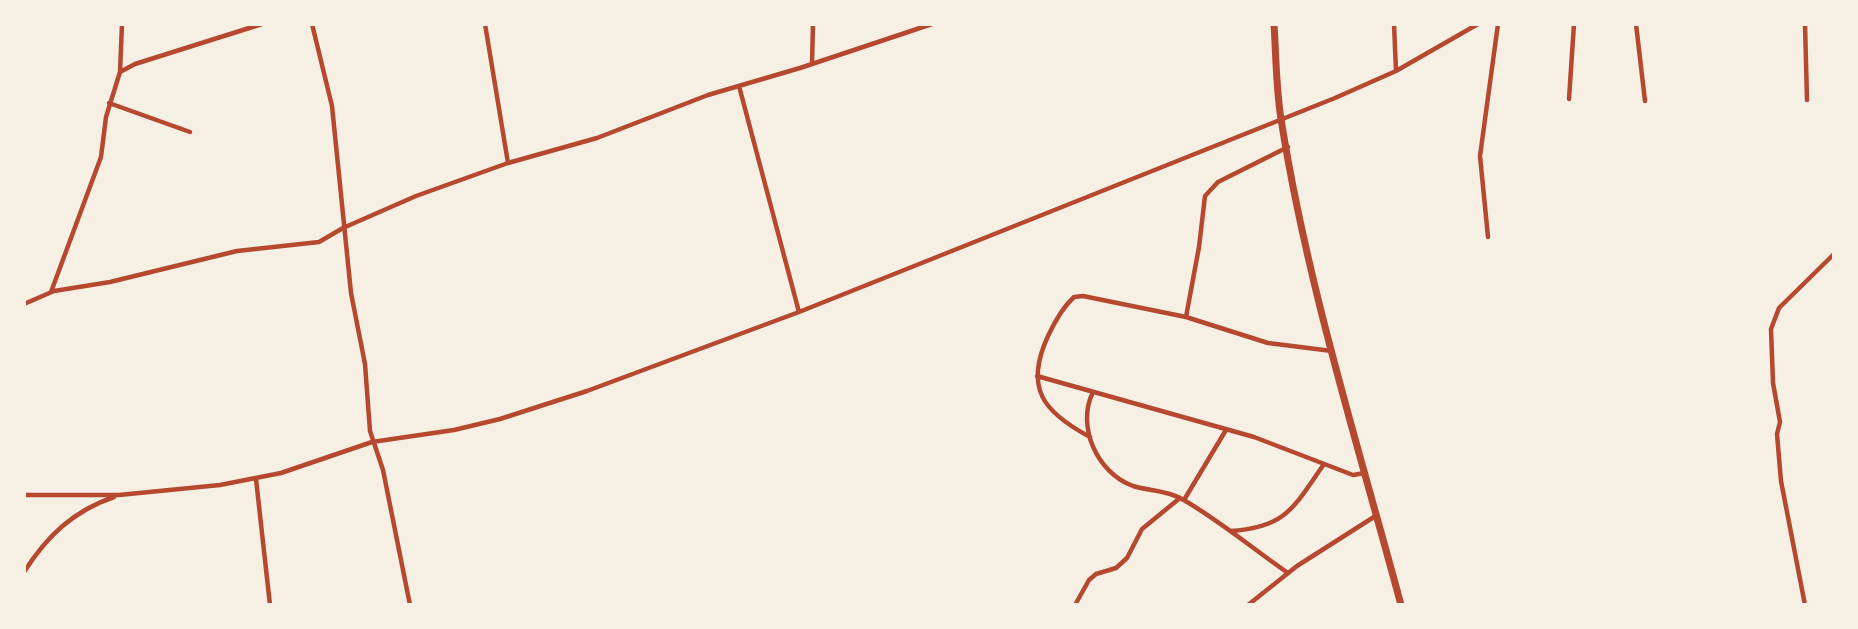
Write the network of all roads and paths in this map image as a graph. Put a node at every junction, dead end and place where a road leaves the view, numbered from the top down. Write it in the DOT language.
graph roads {
  1 [pos="122,24"];
  2 [pos="262,24"];
  3 [pos="312,24"];
  4 [pos="485,24"];
  5 [pos="813,24"];
  6 [pos="932,24"];
  7 [pos="1274,24"];
  8 [pos="1394,24"];
  9 [pos="1478,24"];
  10 [pos="1498,24"];
  11 [pos="1574,24"];
  12 [pos="1636,24"];
  13 [pos="1805,24"];
  14 [pos="812,63"];
  15 [pos="1396,71"];
  16 [pos="120,72"];
  17 [pos="740,86"];
  18 [pos="1569,99"];
  19 [pos="1807,100"];
  20 [pos="1645,101"];
  21 [pos="110,103"];
  22 [pos="1281,119"];
  23 [pos="190,132"];
  24 [pos="1288,147"];
  25 [pos="508,163"];
  26 [pos="343,228"];
  27 [pos="1488,237"];
  28 [pos="1834,254"];
  29 [pos="51,292"];
  30 [pos="24,304"];
  31 [pos="799,312"];
  32 [pos="1186,316"];
  33 [pos="1332,351"];
  34 [pos="1036,376"];
  35 [pos="1093,392"];
  36 [pos="1226,430"];
  37 [pos="1090,437"];
  38 [pos="372,442"];
  39 [pos="1324,464"];
  40 [pos="1365,473"];
  41 [pos="256,478"];
  42 [pos="24,495"];
  43 [pos="119,495"];
  44 [pos="1182,499"];
  45 [pos="1377,514"];
  46 [pos="1228,531"];
  47 [pos="24,572"];
  48 [pos="1288,573"];
  49 [pos="270,605"];
  50 [pos="410,605"];
  51 [pos="1075,605"];
  52 [pos="1248,605"];
  53 [pos="1401,605"];
  54 [pos="1805,605"];
  1 -- 16 [label="street"];
  2 -- 16 [label="street"];
  3 -- 26 [label="street"];
  4 -- 25 [label="street"];
  5 -- 14 [label="street"];
  6 -- 14 [label="street"];
  7 -- 22 [label="main road"];
  8 -- 15 [label="street"];
  9 -- 15 [label="street"];
  10 -- 27 [label="street"];
  11 -- 18 [label="street"];
  12 -- 20 [label="street"];
  13 -- 19 [label="street"];
  14 -- 17 [label="street"];
  15 -- 22 [label="street"];
  16 -- 21 [label="street"];
  17 -- 25 [label="street"];
  17 -- 31 [label="street"];
  21 -- 23 [label="street"];
  21 -- 29 [label="street"];
  22 -- 24 [label="main road"];
  22 -- 31 [label="street"];
  24 -- 32 [label="street"];
  24 -- 33 [label="main road"];
  25 -- 26 [label="street"];
  26 -- 29 [label="street"];
  26 -- 38 [label="street"];
  28 -- 54 [label="street"];
  29 -- 30 [label="street"];
  31 -- 38 [label="street"];
  32 -- 33 [label="street"];
  32 -- 34 [label="street"];
  33 -- 40 [label="main road"];
  34 -- 35 [label="street"];
  34 -- 37 [label="street"];
  35 -- 36 [label="street"];
  35 -- 37 [label="street"];
  36 -- 39 [label="street"];
  36 -- 44 [label="street"];
  37 -- 44 [label="street"];
  38 -- 41 [label="street"];
  38 -- 50 [label="street"];
  39 -- 40 [label="street"];
  39 -- 46 [label="street"];
  40 -- 45 [label="main road"];
  41 -- 43 [label="street"];
  41 -- 49 [label="street"];
  42 -- 43 [label="street"];
  43 -- 47 [label="street"];
  44 -- 46 [label="street"];
  44 -- 51 [label="street"];
  45 -- 48 [label="street"];
  45 -- 53 [label="main road"];
  46 -- 48 [label="street"];
  48 -- 52 [label="street"];
}
